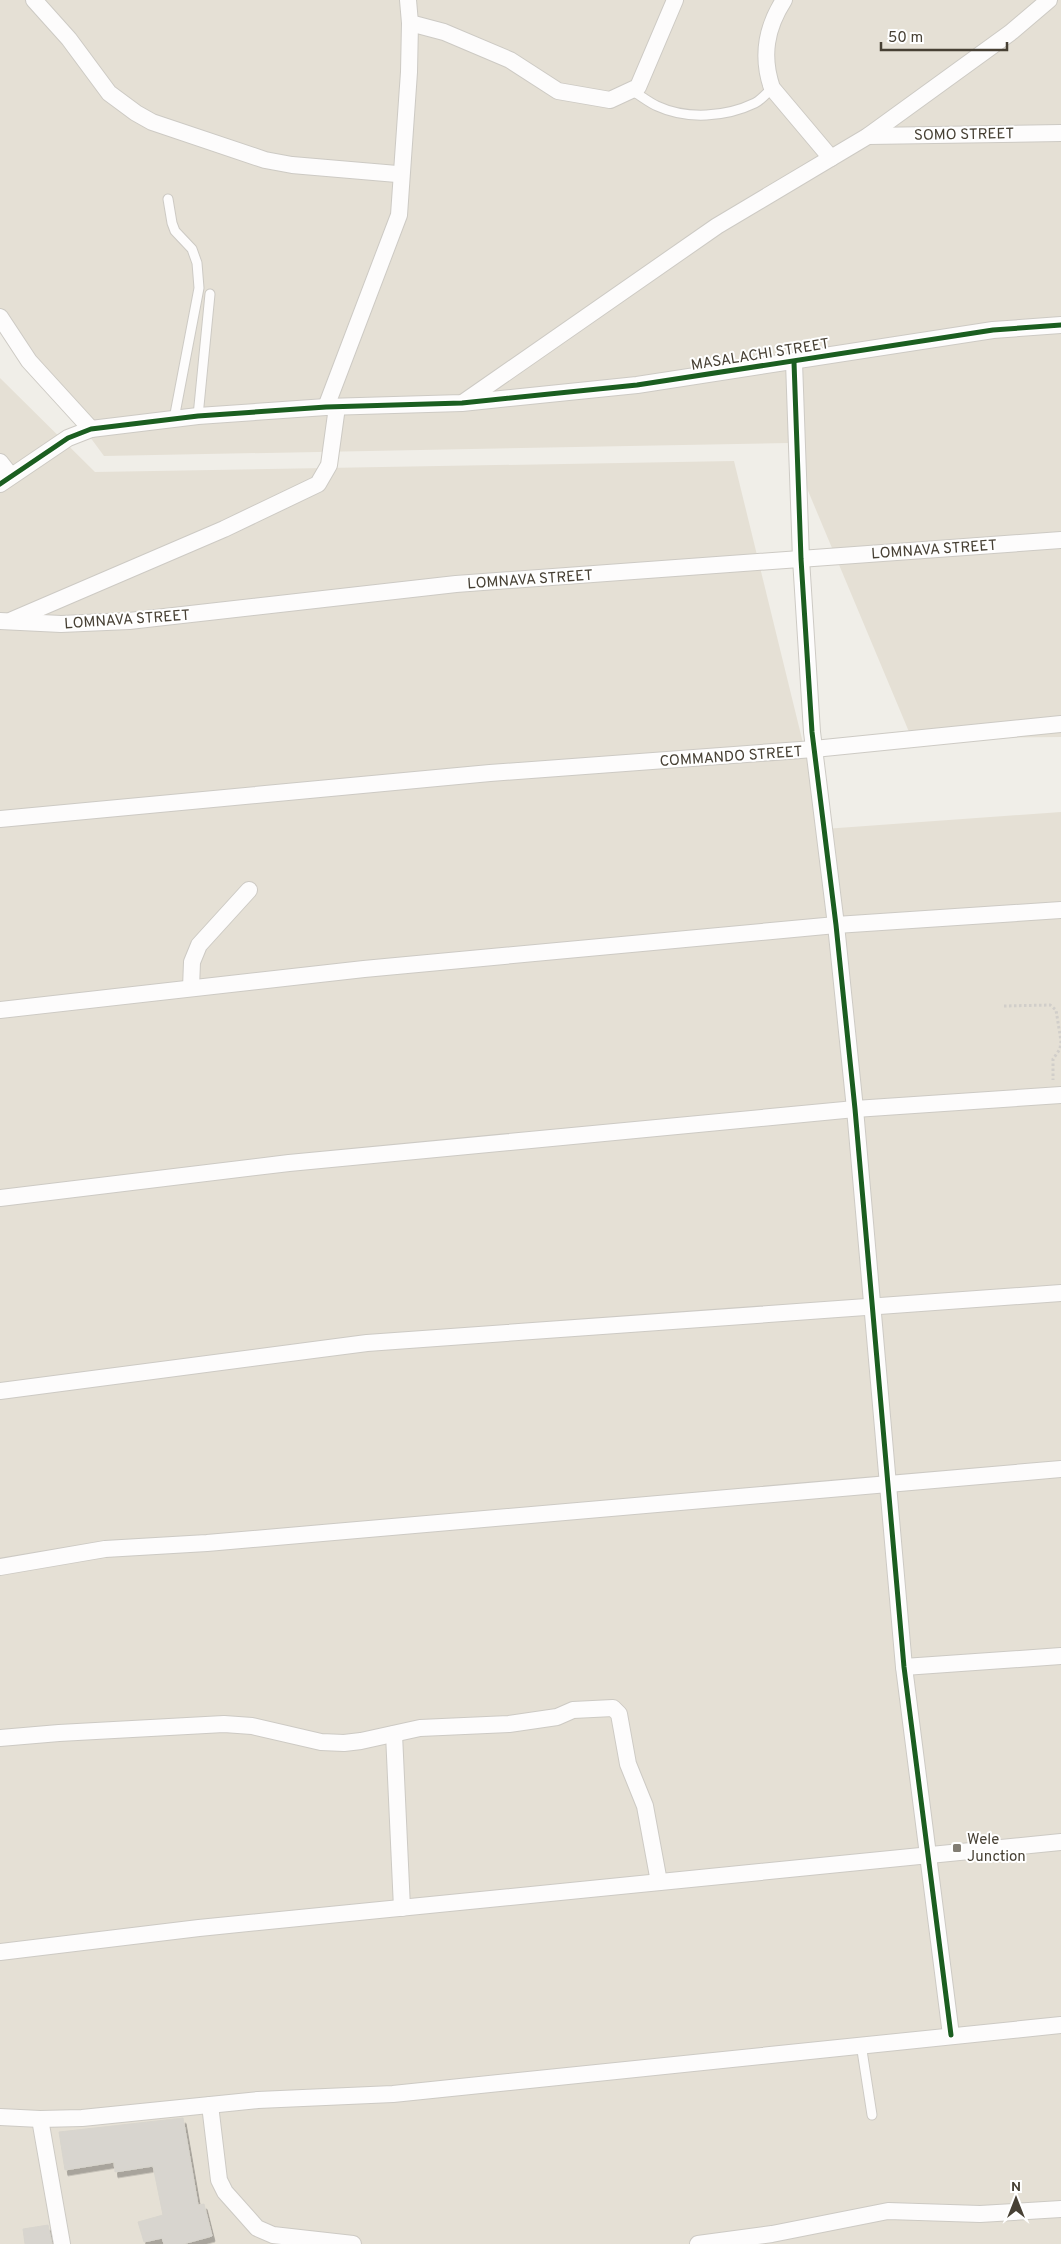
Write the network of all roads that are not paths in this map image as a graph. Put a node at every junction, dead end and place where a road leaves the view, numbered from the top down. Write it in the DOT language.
graph roads {
  1 [pos="34,0"];
  2 [pos="408,0"];
  3 [pos="675,0"];
  4 [pos="784,0"];
  5 [pos="1049,0"];
  6 [pos="410,23"];
  7 [pos="772,88"];
  8 [pos="631,90"];
  9 [pos="1061,133"];
  10 [pos="868,136"];
  11 [pos="831,158"];
  12 [pos="400,176"];
  13 [pos="168,199"];
  14 [pos="210,294"];
  15 [pos="0,317"];
  16 [pos="1061,325"];
  17 [pos="794,362"];
  18 [pos="462,403"];
  19 [pos="332,407"];
  20 [pos="198,416"];
  21 [pos="174,419"];
  22 [pos="91,429"];
  23 [pos="0,462"];
  24 [pos="5,480"];
  25 [pos="1061,540"];
  26 [pos="801,559"];
  27 [pos="5,621"];
  28 [pos="1061,724"];
  29 [pos="814,749"];
  30 [pos="0,819"];
  31 [pos="249,890"];
  32 [pos="1061,910"];
  33 [pos="836,925"];
  34 [pos="191,988"];
  35 [pos="0,1010"];
  36 [pos="1057,1096"];
  37 [pos="855,1109"];
  38 [pos="0,1198"];
  39 [pos="1061,1293"];
  40 [pos="873,1306"];
  41 [pos="0,1391"];
  42 [pos="1061,1469"];
  43 [pos="886,1484"];
  44 [pos="0,1567"];
  45 [pos="1061,1656"];
  46 [pos="904,1667"];
  47 [pos="394,1734"];
  48 [pos="0,1738"];
  49 [pos="1061,1842"];
  50 [pos="928,1855"];
  51 [pos="659,1882"];
  52 [pos="402,1908"];
  53 [pos="0,1952"];
  54 [pos="1061,2025"];
  55 [pos="951,2035"];
  56 [pos="861,2044"];
  57 [pos="210,2105"];
  58 [pos="872,2115"];
  59 [pos="0,2117"];
  60 [pos="40,2119"];
  61 [pos="1061,2209"];
  62 [pos="62,2244"];
  63 [pos="353,2244"];
  64 [pos="698,2244"];
  1 -- 12 [label="street"];
  2 -- 6 [label="street"];
  3 -- 8 [label="street"];
  4 -- 7 [label="street"];
  5 -- 10 [label="street"];
  6 -- 8 [label="street"];
  6 -- 12 [label="street"];
  7 -- 8 [label="lane"];
  7 -- 11 [label="street"];
  9 -- 10 [label="street, SOMO STREET"];
  10 -- 11 [label="street"];
  11 -- 18 [label="street"];
  12 -- 19 [label="street"];
  13 -- 21 [label="lane"];
  14 -- 20 [label="lane"];
  15 -- 22 [label="street"];
  16 -- 17 [label="street, MASALACHI STREET"];
  17 -- 18 [label="street, MASALACHI STREET"];
  17 -- 26 [label="street"];
  18 -- 19 [label="street, MASALACHI STREET"];
  19 -- 20 [label="street, MASALACHI STREET"];
  19 -- 27 [label="street"];
  20 -- 21 [label="street, MASALACHI STREET"];
  21 -- 22 [label="street, MASALACHI STREET"];
  22 -- 24 [label="street, MASALACHI STREET"];
  23 -- 24 [label="street"];
  25 -- 26 [label="street, LOMNAVA STREET"];
  26 -- 27 [label="street, LOMNAVA STREET"];
  26 -- 29 [label="street"];
  28 -- 29 [label="street, COMMANDO STREET"];
  29 -- 30 [label="street, COMMANDO STREET"];
  29 -- 33 [label="street"];
  31 -- 34 [label="street"];
  32 -- 33 [label="street"];
  33 -- 34 [label="street"];
  33 -- 37 [label="street"];
  34 -- 35 [label="street"];
  36 -- 37 [label="street"];
  37 -- 38 [label="street"];
  37 -- 40 [label="street"];
  39 -- 40 [label="street"];
  40 -- 41 [label="street"];
  40 -- 43 [label="street"];
  42 -- 43 [label="street"];
  43 -- 44 [label="street"];
  43 -- 46 [label="street"];
  45 -- 46 [label="street"];
  46 -- 50 [label="street"];
  47 -- 48 [label="street"];
  47 -- 51 [label="street"];
  47 -- 52 [label="street"];
  49 -- 50 [label="street"];
  50 -- 51 [label="street"];
  50 -- 55 [label="street"];
  51 -- 52 [label="street"];
  52 -- 53 [label="street"];
  54 -- 55 [label="street"];
  55 -- 56 [label="street"];
  56 -- 57 [label="street"];
  56 -- 58 [label="lane"];
  57 -- 60 [label="street"];
  57 -- 63 [label="street"];
  59 -- 60 [label="street"];
  60 -- 62 [label="street"];
  61 -- 64 [label="street"];
}
